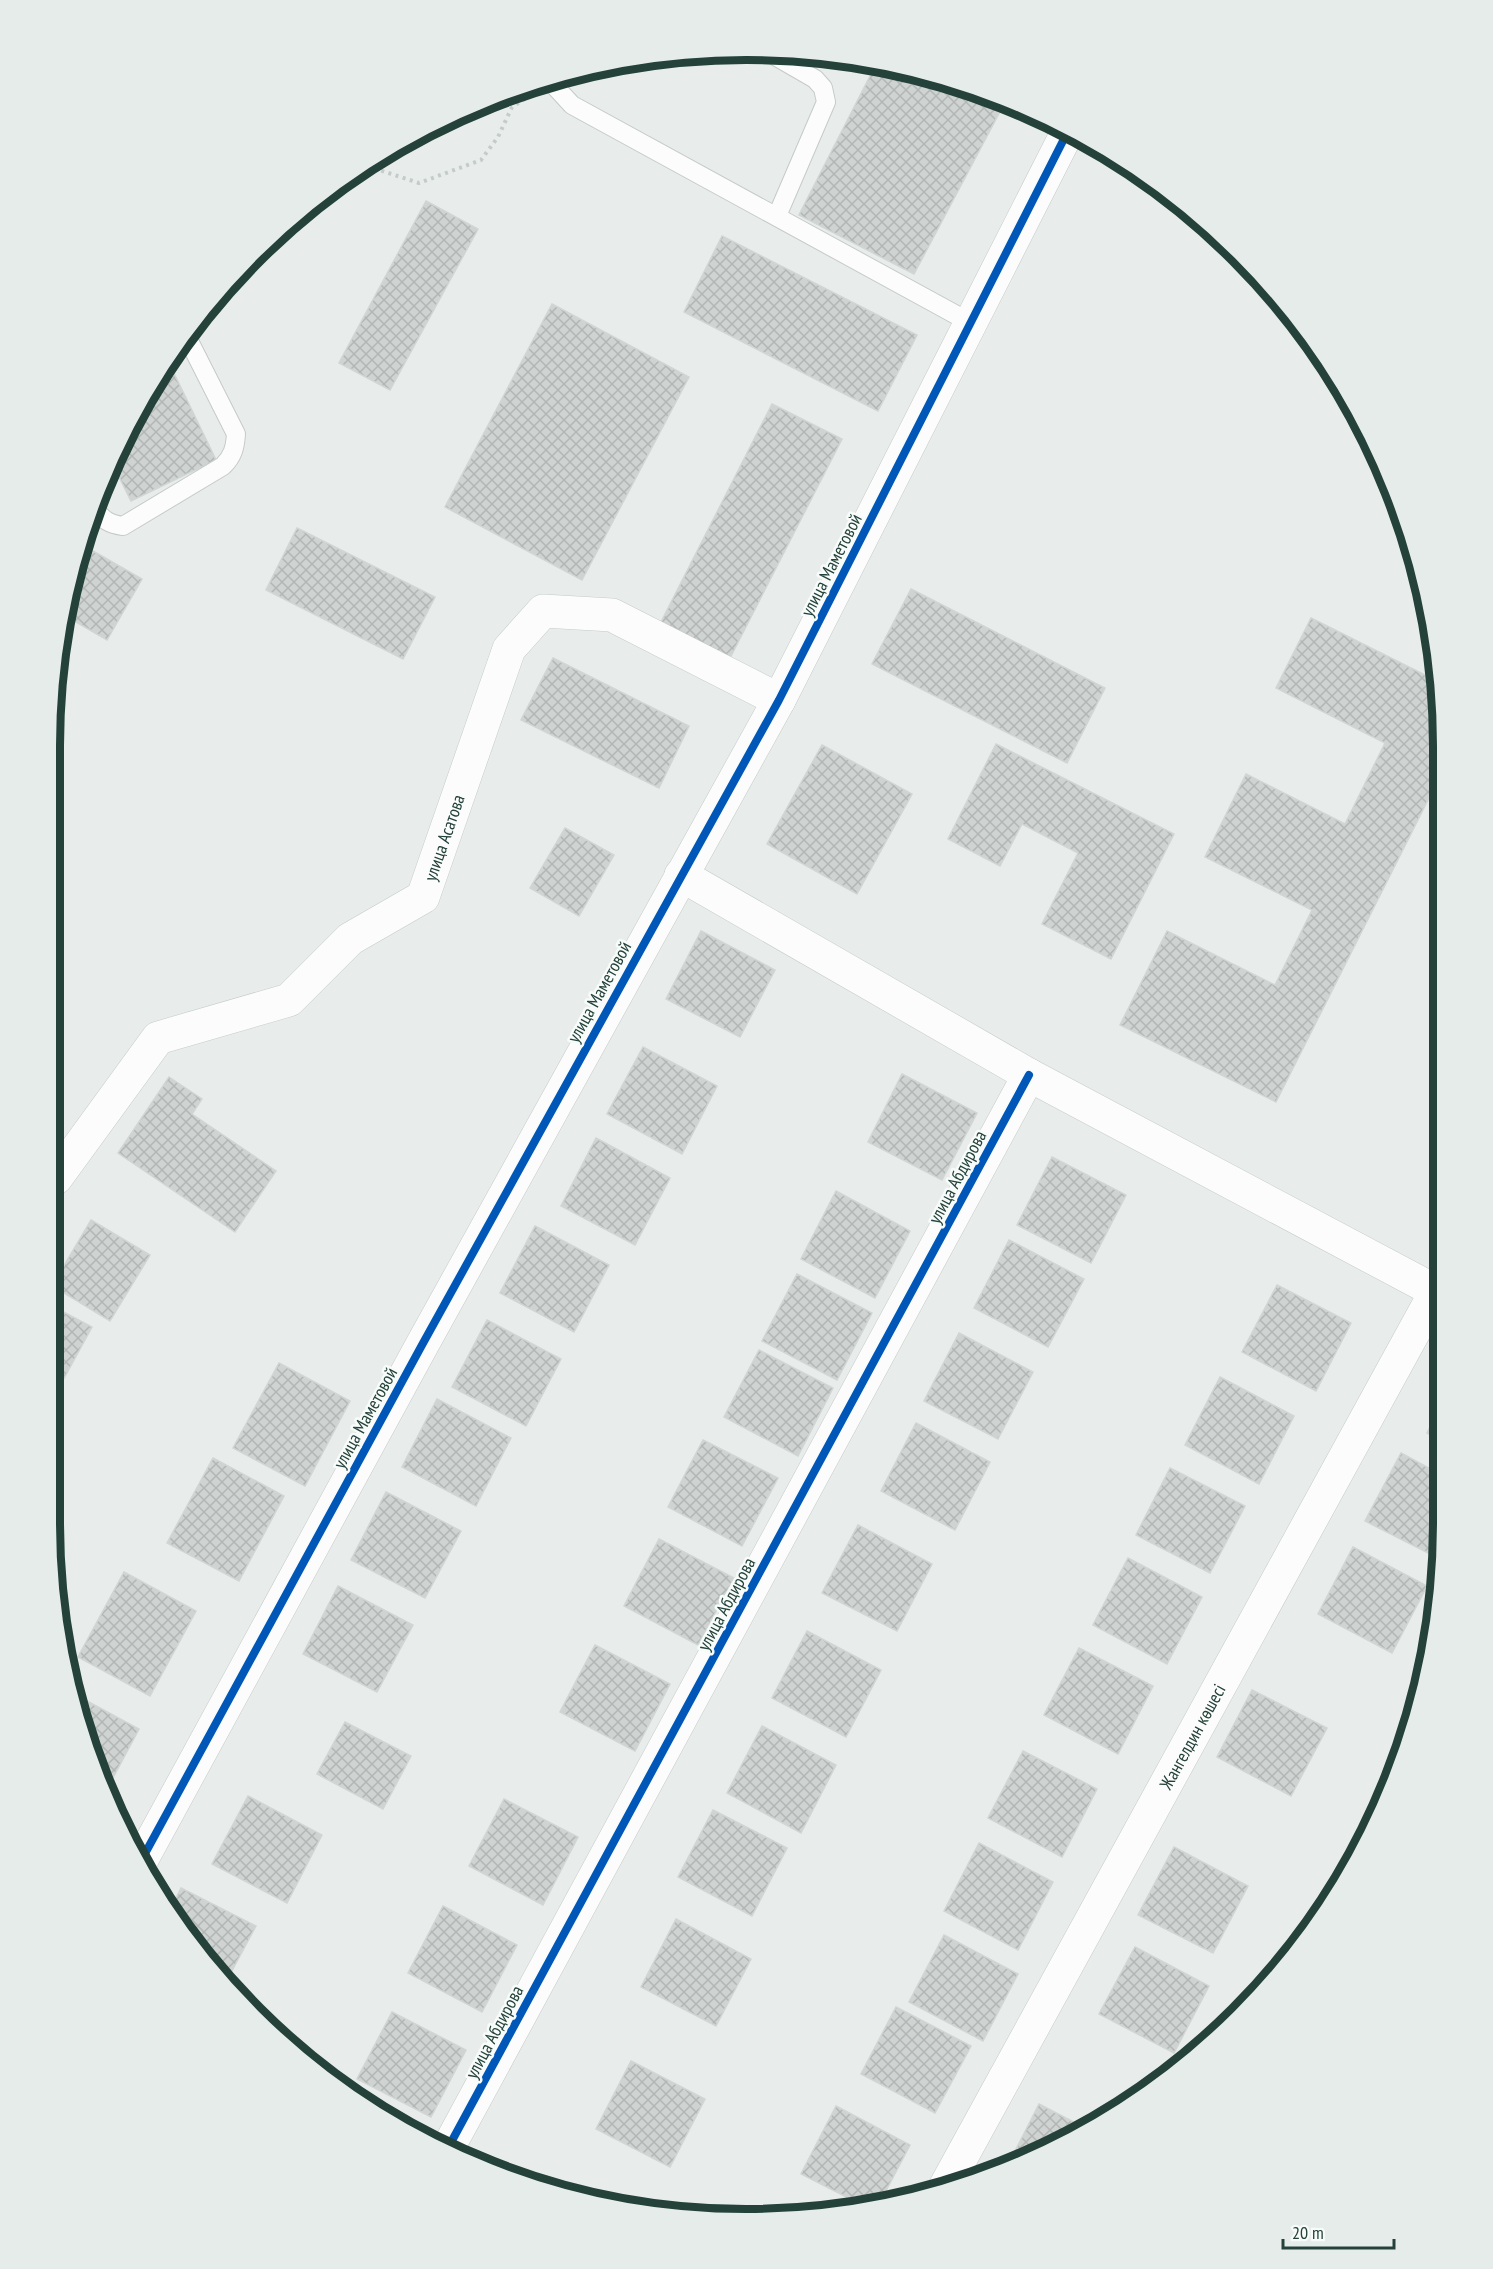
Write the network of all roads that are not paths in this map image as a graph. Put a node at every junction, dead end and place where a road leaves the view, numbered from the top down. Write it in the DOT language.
graph roads {
  1 [pos="783,61"];
  2 [pos="555,87"];
  3 [pos="1064,138"];
  4 [pos="777,216"];
  5 [pos="971,323"];
  6 [pos="191,345"];
  7 [pos="100,516"];
  8 [pos="778,700"];
  9 [pos="681,875"];
  10 [pos="1029,1075"];
  11 [pos="60,1173"];
  12 [pos="1433,1287"];
  13 [pos="1433,1299"];
  14 [pos="145,1853"];
  15 [pos="451,2142"];
  16 [pos="949,2178"];
  1 -- 4 [label="lane"];
  2 -- 4 [label="lane"];
  3 -- 5 [label="street, улица Маметовой"];
  4 -- 5 [label="lane"];
  5 -- 8 [label="street, улица Маметовой"];
  6 -- 7 [label="lane"];
  8 -- 9 [label="street, улица Маметовой"];
  8 -- 11 [label="street, улица Асатова"];
  9 -- 10 [label="street"];
  9 -- 14 [label="street, улица Маметовой"];
  10 -- 12 [label="street"];
  10 -- 15 [label="street, улица Абдирова"];
  13 -- 16 [label="street, Жангелдин көшесі"];
}
